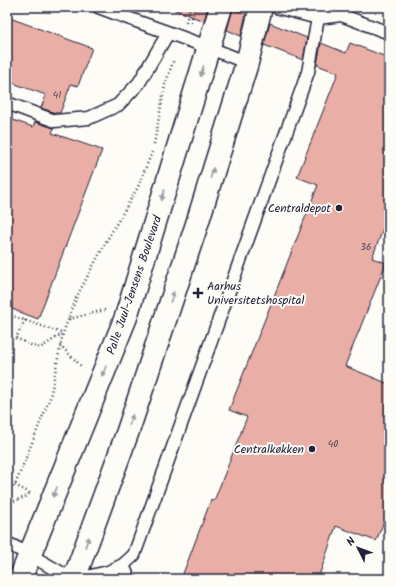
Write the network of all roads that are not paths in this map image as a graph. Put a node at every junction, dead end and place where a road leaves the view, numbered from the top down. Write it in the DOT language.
graph roads {
  1 [pos="98,7"];
  2 [pos="221,7"];
  3 [pos="261,7"];
  4 [pos="276,7"];
  5 [pos="318,18"];
  6 [pos="168,33"];
  7 [pos="389,33"];
  8 [pos="209,47"];
  9 [pos="247,63"];
  10 [pos="7,103"];
  11 [pos="7,543"];
  12 [pos="30,555"];
  13 [pos="123,565"];
  14 [pos="20,579"];
  15 [pos="73,579"];
  16 [pos="78,579"];
  17 [pos="129,579"];
  1 -- 6 [label="lane"];
  2 -- 8 [label="street, Palle Juul-Jensens Boulevard"];
  3 -- 9 [label="street"];
  4 -- 5 [label="lane"];
  5 -- 7 [label="lane"];
  5 -- 13 [label="lane"];
  6 -- 8 [label="lane"];
  6 -- 10 [label="lane"];
  8 -- 9 [label="lane"];
  8 -- 12 [label="street, Palle Juul-Jensens Boulevard, one-way"];
  15 -- 9 [label="street, one-way"];
  11 -- 12 [label="lane"];
  12 -- 14 [label="street, Palle Juul-Jensens Boulevard"];
  12 -- 15 [label="lane"];
  13 -- 16 [label="lane"];
  13 -- 17 [label="lane"];
}
